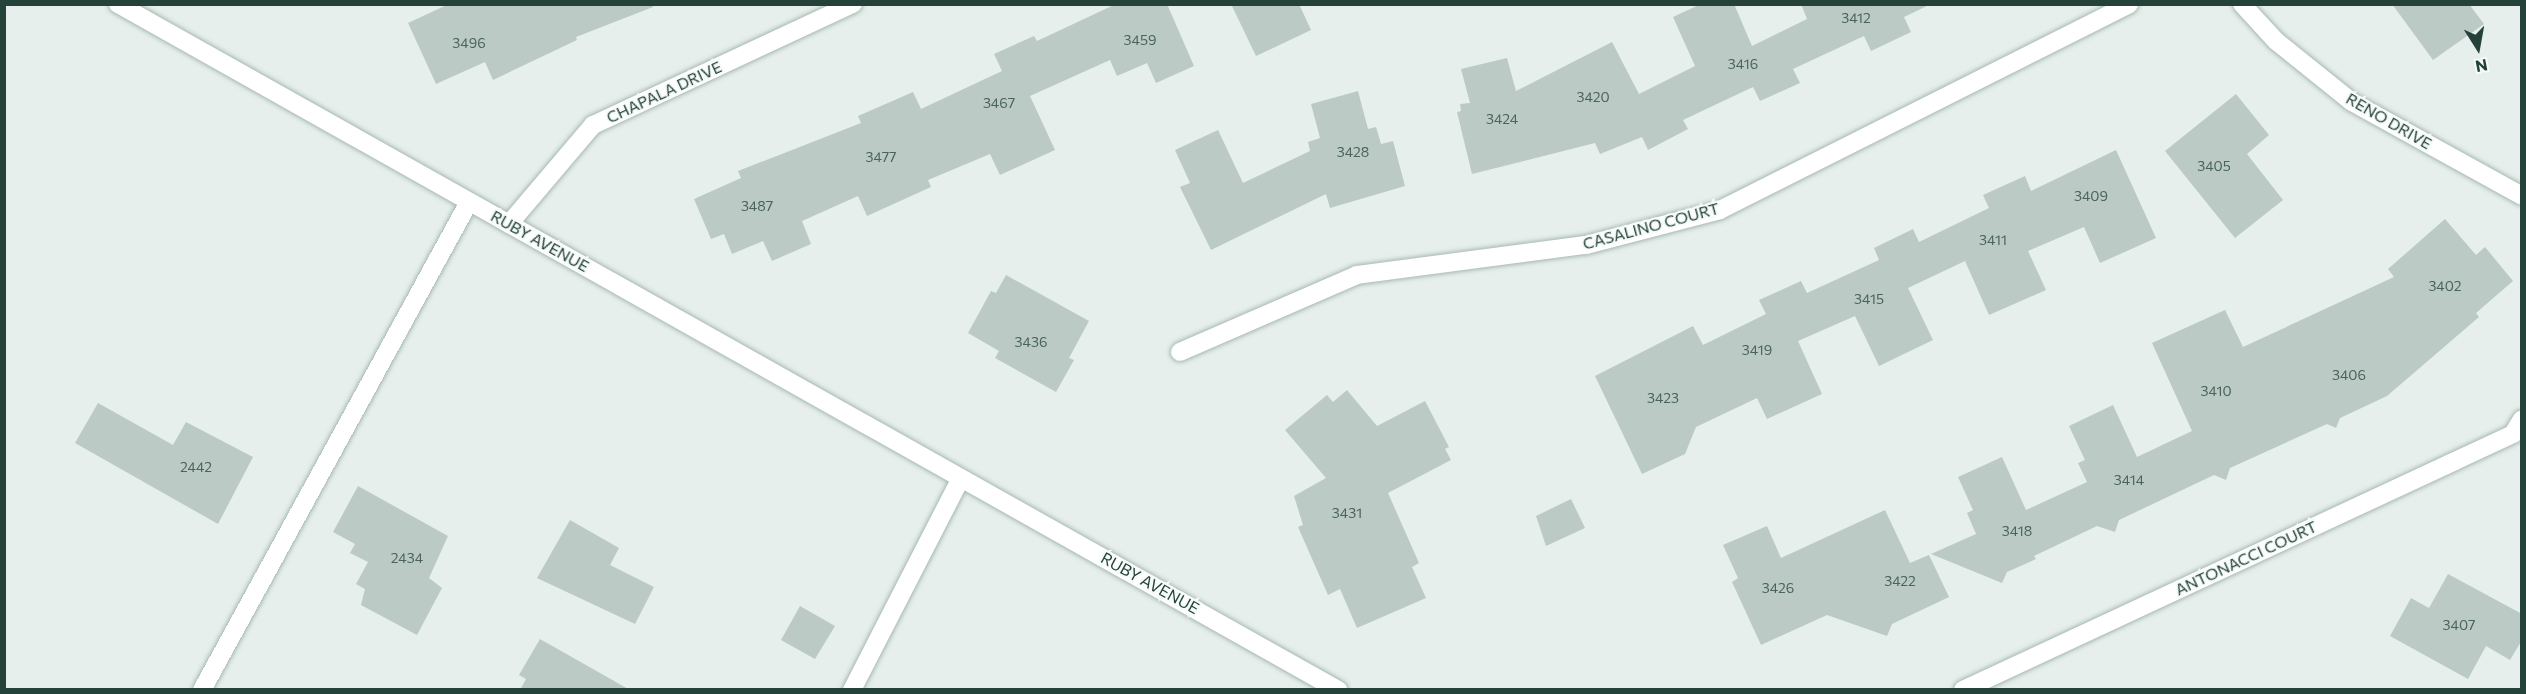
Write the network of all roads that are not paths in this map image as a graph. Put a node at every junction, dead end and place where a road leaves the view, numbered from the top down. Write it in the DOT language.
graph roads {
  1 [pos="118,4"];
  2 [pos="853,4"];
  3 [pos="2129,4"];
  4 [pos="2242,4"];
  5 [pos="2522,196"];
  6 [pos="470,202"];
  7 [pos="509,224"];
  8 [pos="1180,352"];
  9 [pos="2522,419"];
  10 [pos="961,478"];
  11 [pos="202,690"];
  12 [pos="852,690"];
  13 [pos="1338,690"];
  14 [pos="1963,690"];
  1 -- 6 [label="street, RUBY AVENUE"];
  2 -- 7 [label="street, CHAPALA DRIVE"];
  3 -- 8 [label="street, CASALINO COURT"];
  4 -- 5 [label="street, RENO DRIVE"];
  6 -- 7 [label="street, RUBY AVENUE"];
  6 -- 11 [label="street"];
  7 -- 10 [label="street, RUBY AVENUE"];
  9 -- 14 [label="street, ANTONACCI COURT"];
  10 -- 12 [label="street"];
  10 -- 13 [label="street, RUBY AVENUE"];
}
